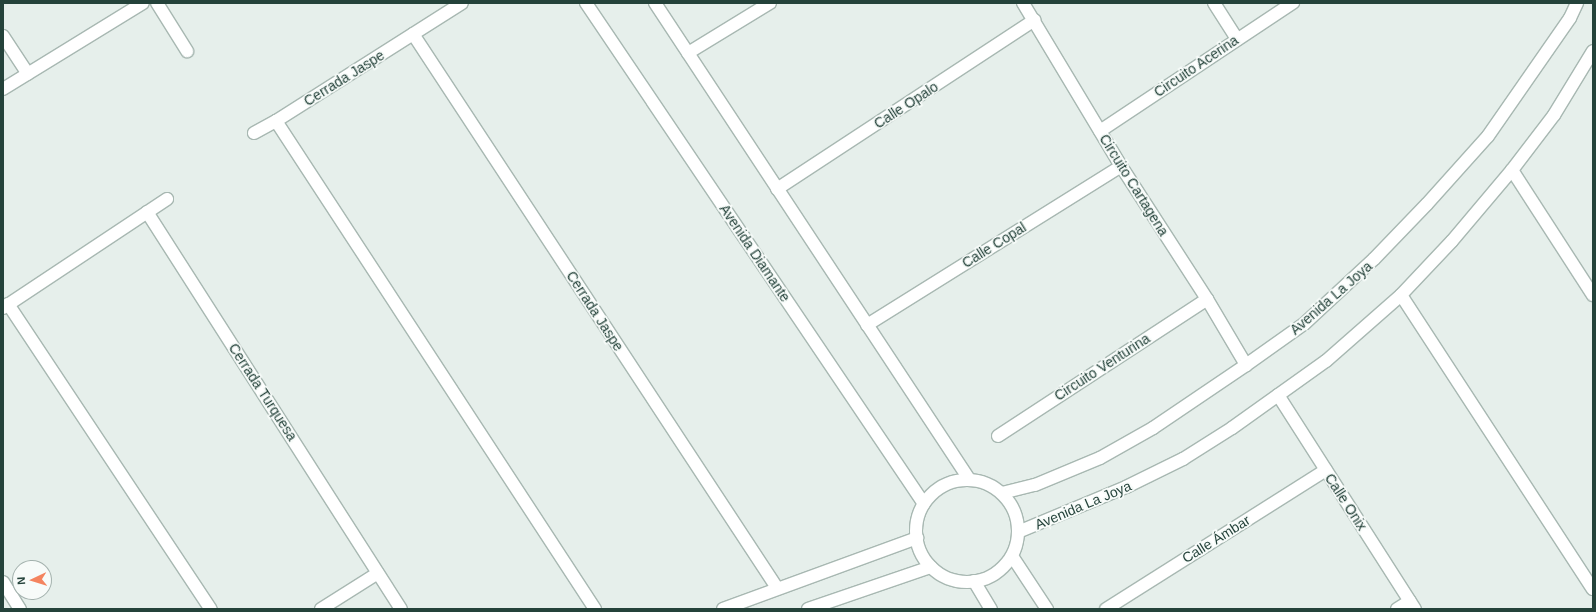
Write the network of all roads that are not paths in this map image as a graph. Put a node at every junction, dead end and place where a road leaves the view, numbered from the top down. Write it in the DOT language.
graph roads {
  1 [pos="143,3"];
  2 [pos="157,3"];
  3 [pos="462,3"];
  4 [pos="586,3"];
  5 [pos="655,3"];
  6 [pos="770,3"];
  7 [pos="1023,3"];
  8 [pos="1214,3"];
  9 [pos="1293,3"];
  10 [pos="1577,3"];
  11 [pos="1034,20"];
  12 [pos="413,34"];
  13 [pos="3,36"];
  14 [pos="1237,39"];
  15 [pos="187,51"];
  16 [pos="1593,51"];
  17 [pos="688,53"];
  18 [pos="28,74"];
  19 [pos="3,89"];
  20 [pos="276,121"];
  21 [pos="1100,131"];
  22 [pos="254,133"];
  23 [pos="1121,166"];
  24 [pos="1512,170"];
  25 [pos="777,189"];
  26 [pos="167,199"];
  27 [pos="148,212"];
  28 [pos="1401,295"];
  29 [pos="1593,295"];
  30 [pos="1207,299"];
  31 [pos="6,306"];
  32 [pos="867,325"];
  33 [pos="1246,365"];
  34 [pos="1278,395"];
  35 [pos="998,436"];
  36 [pos="1326,470"];
  37 [pos="969,479"];
  38 [pos="1002,493"];
  39 [pos="924,504"];
  40 [pos="1018,532"];
  41 [pos="917,538"];
  42 [pos="1012,556"];
  43 [pos="931,567"];
  44 [pos="378,573"];
  45 [pos="974,581"];
  46 [pos="3,582"];
  47 [pos="777,588"];
  48 [pos="1593,589"];
  49 [pos="1412,605"];
  50 [pos="20,609"];
  51 [pos="210,609"];
  52 [pos="321,609"];
  53 [pos="401,609"];
  54 [pos="595,609"];
  55 [pos="723,609"];
  56 [pos="808,609"];
  57 [pos="991,609"];
  58 [pos="1047,609"];
  59 [pos="1106,609"];
  60 [pos="1397,609"];
  1 -- 18 [label="street"];
  2 -- 15 [label="street"];
  3 -- 12 [label="street, Cerrada Jaspe"];
  4 -- 39 [label="street, Avenida Diamante"];
  5 -- 17 [label="street"];
  6 -- 17 [label="street"];
  7 -- 11 [label="street, Circuito Cartagena"];
  8 -- 14 [label="street"];
  9 -- 14 [label="street, Circuito Acerina"];
  10 -- 33 [label="street, Avenida La Joya"];
  11 -- 21 [label="street, Circuito Cartagena"];
  11 -- 25 [label="street, Calle Opalo"];
  12 -- 20 [label="street, Cerrada Jaspe"];
  12 -- 47 [label="street, Cerrada Jaspe"];
  13 -- 18 [label="street"];
  14 -- 21 [label="street, Circuito Acerina"];
  16 -- 24 [label="street, Avenida La Joya"];
  17 -- 25 [label="street"];
  18 -- 19 [label="street"];
  20 -- 22 [label="street, Cerrada Jaspe"];
  20 -- 54 [label="street"];
  21 -- 23 [label="street, Circuito Cartagena"];
  23 -- 30 [label="street, Circuito Cartagena"];
  23 -- 32 [label="street, Calle Copal"];
  24 -- 28 [label="street, Avenida La Joya"];
  24 -- 29 [label="street"];
  25 -- 32 [label="street"];
  26 -- 27 [label="street"];
  27 -- 31 [label="street"];
  27 -- 44 [label="street, Cerrada Turquesa"];
  28 -- 34 [label="street, Avenida La Joya"];
  28 -- 48 [label="street"];
  30 -- 33 [label="street, Circuito Cartagena"];
  30 -- 35 [label="street, Circuito Venturina"];
  31 -- 51 [label="street"];
  32 -- 37 [label="street"];
  33 -- 38 [label="street, Avenida La Joya"];
  34 -- 36 [label="street, Calle Onix"];
  34 -- 40 [label="street, Avenida La Joya"];
  36 -- 49 [label="street, Calle Onix"];
  36 -- 59 [label="street, Calle Ámbar"];
  37 -- 38 [label="street"];
  37 -- 39 [label="street"];
  38 -- 40 [label="street"];
  39 -- 41 [label="street"];
  40 -- 42 [label="street"];
  41 -- 43 [label="street"];
  41 -- 47 [label="street"];
  42 -- 45 [label="street"];
  42 -- 58 [label="street"];
  43 -- 45 [label="street"];
  43 -- 56 [label="street"];
  44 -- 52 [label="street"];
  44 -- 53 [label="street, Cerrada Turquesa"];
  45 -- 57 [label="street"];
  46 -- 50 [label="street"];
  47 -- 55 [label="street"];
  49 -- 60 [label="street"];
}
